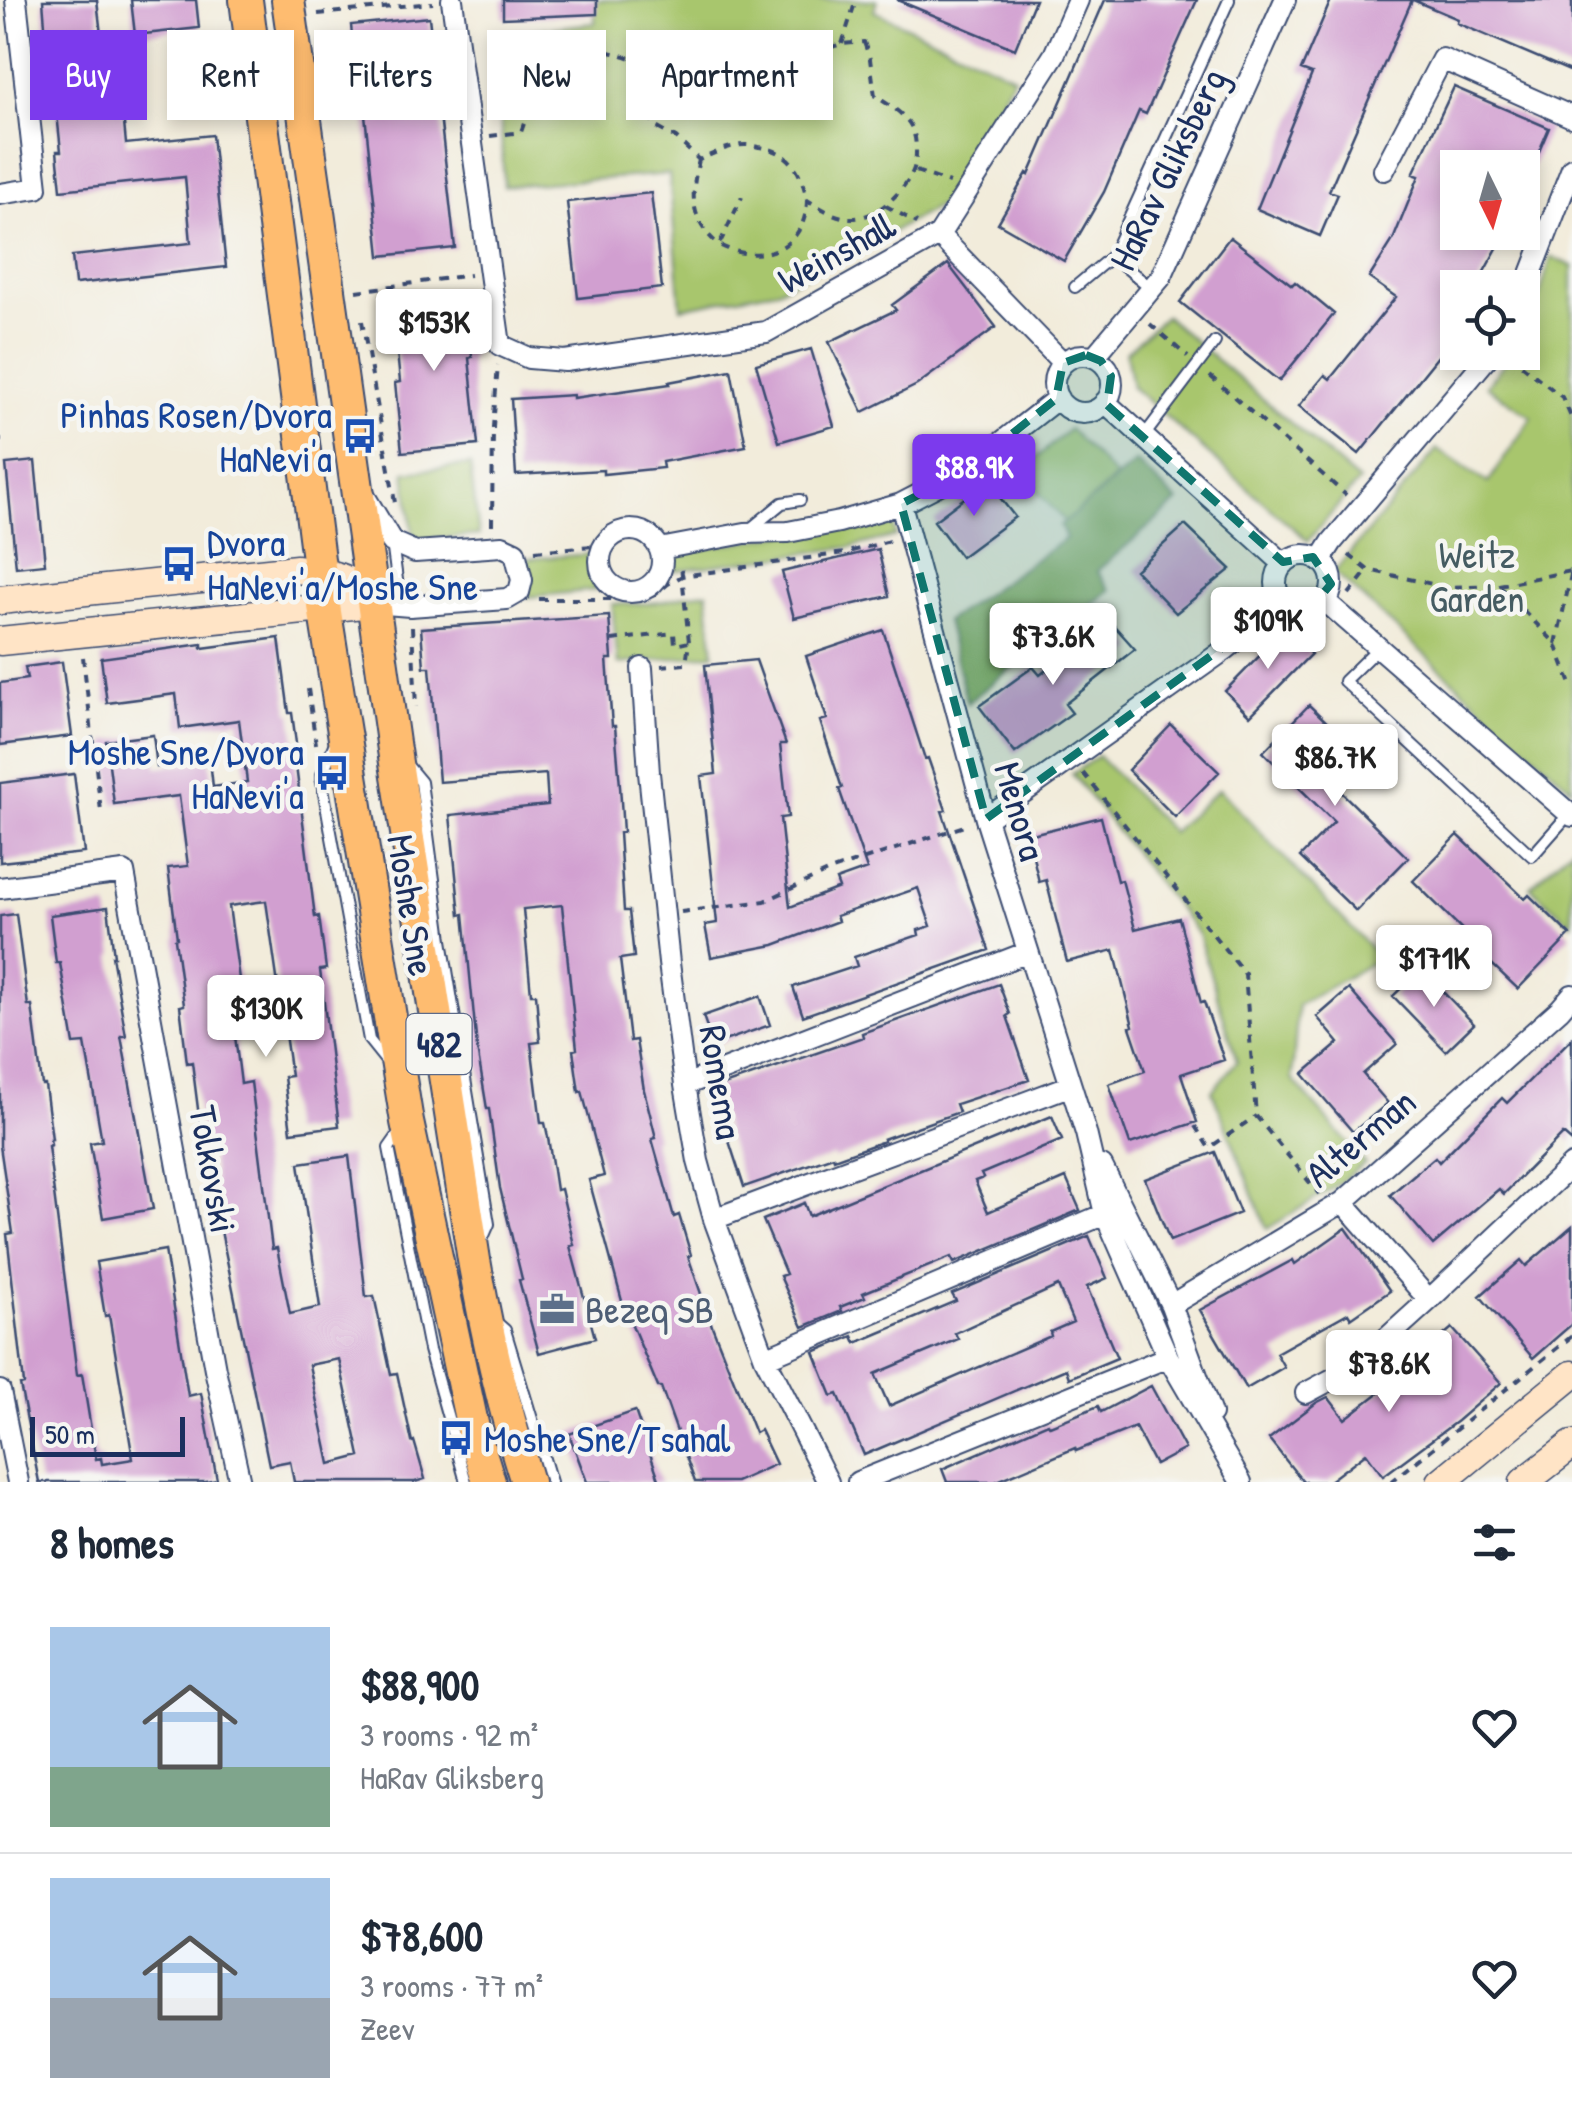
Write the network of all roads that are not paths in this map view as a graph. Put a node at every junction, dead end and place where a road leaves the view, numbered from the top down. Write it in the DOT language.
graph roads {
  1 [pos="16,0"];
  2 [pos="246,0"];
  3 [pos="288,0"];
  4 [pos="452,0"];
  5 [pos="1078,0"];
  6 [pos="1229,0"];
  7 [pos="1285,0"];
  8 [pos="1572,118"];
  9 [pos="1572,168"];
  10 [pos="1384,170"];
  11 [pos="0,194"];
  12 [pos="938,235"];
  13 [pos="1112,256"];
  14 [pos="1532,270"];
  15 [pos="1075,288"];
  16 [pos="1152,289"];
  17 [pos="1215,342"];
  18 [pos="1094,357"];
  19 [pos="1063,363"];
  20 [pos="1477,370"];
  21 [pos="1058,398"];
  22 [pos="1105,402"];
  23 [pos="1144,436"];
  24 [pos="355,479"];
  25 [pos="800,500"];
  26 [pos="901,504"];
  27 [pos="745,533"];
  28 [pos="397,544"];
  29 [pos="669,547"];
  30 [pos="1320,561"];
  31 [pos="1284,564"];
  32 [pos="309,571"];
  33 [pos="0,600"];
  34 [pos="1284,602"];
  35 [pos="392,604"];
  36 [pos="1331,605"];
  37 [pos="311,608"];
  38 [pos="0,641"];
  39 [pos="1379,647"];
  40 [pos="642,668"];
  41 [pos="342,726"];
  42 [pos="1571,815"];
  43 [pos="986,819"];
  44 [pos="0,888"];
  45 [pos="1028,952"];
  46 [pos="1568,1008"];
  47 [pos="400,1078"];
  48 [pos="685,1085"];
  49 [pos="1069,1086"];
  50 [pos="407,1122"];
  51 [pos="1086,1133"];
  52 [pos="1572,1164"];
  53 [pos="1338,1206"];
  54 [pos="1105,1214"];
  55 [pos="714,1219"];
  56 [pos="1429,1300"];
  57 [pos="1171,1305"];
  58 [pos="482,1310"];
  59 [pos="765,1358"];
  60 [pos="1168,1358"];
  61 [pos="1572,1375"];
  62 [pos="0,1391"];
  63 [pos="1306,1393"];
  64 [pos="1570,1451"];
  65 [pos="1236,1474"];
  66 [pos="18,1482"];
  67 [pos="240,1482"];
  68 [pos="466,1482"];
  69 [pos="488,1482"];
  70 [pos="527,1482"];
  71 [pos="551,1482"];
  72 [pos="828,1482"];
  73 [pos="858,1482"];
  74 [pos="1442,1482"];
  75 [pos="1524,1482"];
  1 -- 11 [label="street"];
  2 -- 32 [label="main road, 482"];
  3 -- 24 [label="main road, 482"];
  4 -- 12 [label="street, Weinshall"];
  5 -- 12 [label="street, Weinshall"];
  6 -- 13 [label="lane"];
  7 -- 16 [label="street, HaRav Gliksberg"];
  8 -- 10 [label="street"];
  9 -- 14 [label="street"];
  12 -- 19 [label="street"];
  13 -- 15 [label="lane"];
  13 -- 16 [label="lane"];
  16 -- 18 [label="street, HaRav Gliksberg"];
  17 -- 23 [label="lane"];
  18 -- 19 [label="street"];
  18 -- 22 [label="street"];
  19 -- 21 [label="street"];
  20 -- 30 [label="street"];
  21 -- 22 [label="street"];
  21 -- 26 [label="street"];
  22 -- 23 [label="street"];
  23 -- 31 [label="street"];
  24 -- 28 [label="street"];
  24 -- 35 [label="main road, 482"];
  25 -- 27 [label="lane"];
  26 -- 27 [label="street"];
  26 -- 43 [label="street, Menora"];
  27 -- 29 [label="street"];
  28 -- 35 [label="lane"];
  28 -- 35 [label="street"];
  29 -- 29 [label="street"];
  30 -- 31 [label="street"];
  30 -- 36 [label="street"];
  31 -- 34 [label="street"];
  32 -- 33 [label="street"];
  32 -- 35 [label="street"];
  32 -- 37 [label="main road, Moshe Sne / 482"];
  34 -- 36 [label="street"];
  34 -- 43 [label="street"];
  35 -- 37 [label="street"];
  35 -- 58 [label="main road, Moshe Sne / 482"];
  36 -- 39 [label="street"];
  37 -- 38 [label="street"];
  37 -- 41 [label="main road, Moshe Sne / 482"];
  39 -- 42 [label="street"];
  39 -- 42 [label="lane"];
  40 -- 48 [label="street, Romema"];
  41 -- 47 [label="main road, Moshe Sne / 482"];
  41 -- 47 [label="lane"];
  43 -- 45 [label="street, Menora"];
  44 -- 67 [label="street, Tolkovski"];
  45 -- 48 [label="street"];
  45 -- 49 [label="street, Menora"];
  46 -- 53 [label="street, Alterman"];
  47 -- 50 [label="main road, Moshe Sne / 482"];
  48 -- 55 [label="street, Romema"];
  49 -- 51 [label="street, Menora"];
  49 -- 55 [label="street"];
  50 -- 68 [label="lane"];
  50 -- 69 [label="main road, Moshe Sne / 482"];
  51 -- 54 [label="street, Menora"];
  51 -- 57 [label="street, Menora"];
  52 -- 56 [label="street"];
  53 -- 56 [label="street"];
  53 -- 57 [label="street, Alterman"];
  54 -- 59 [label="street"];
  54 -- 60 [label="street, Menora"];
  55 -- 59 [label="street, Romema"];
  56 -- 63 [label="street"];
  57 -- 65 [label="street, Menora"];
  58 -- 70 [label="main road, Moshe Sne / 482"];
  58 -- 71 [label="lane"];
  59 -- 72 [label="street, Romema"];
  60 -- 65 [label="street, Menora"];
  60 -- 73 [label="street"];
  61 -- 74 [label="street"];
  62 -- 66 [label="street"];
  64 -- 75 [label="street"];
}
